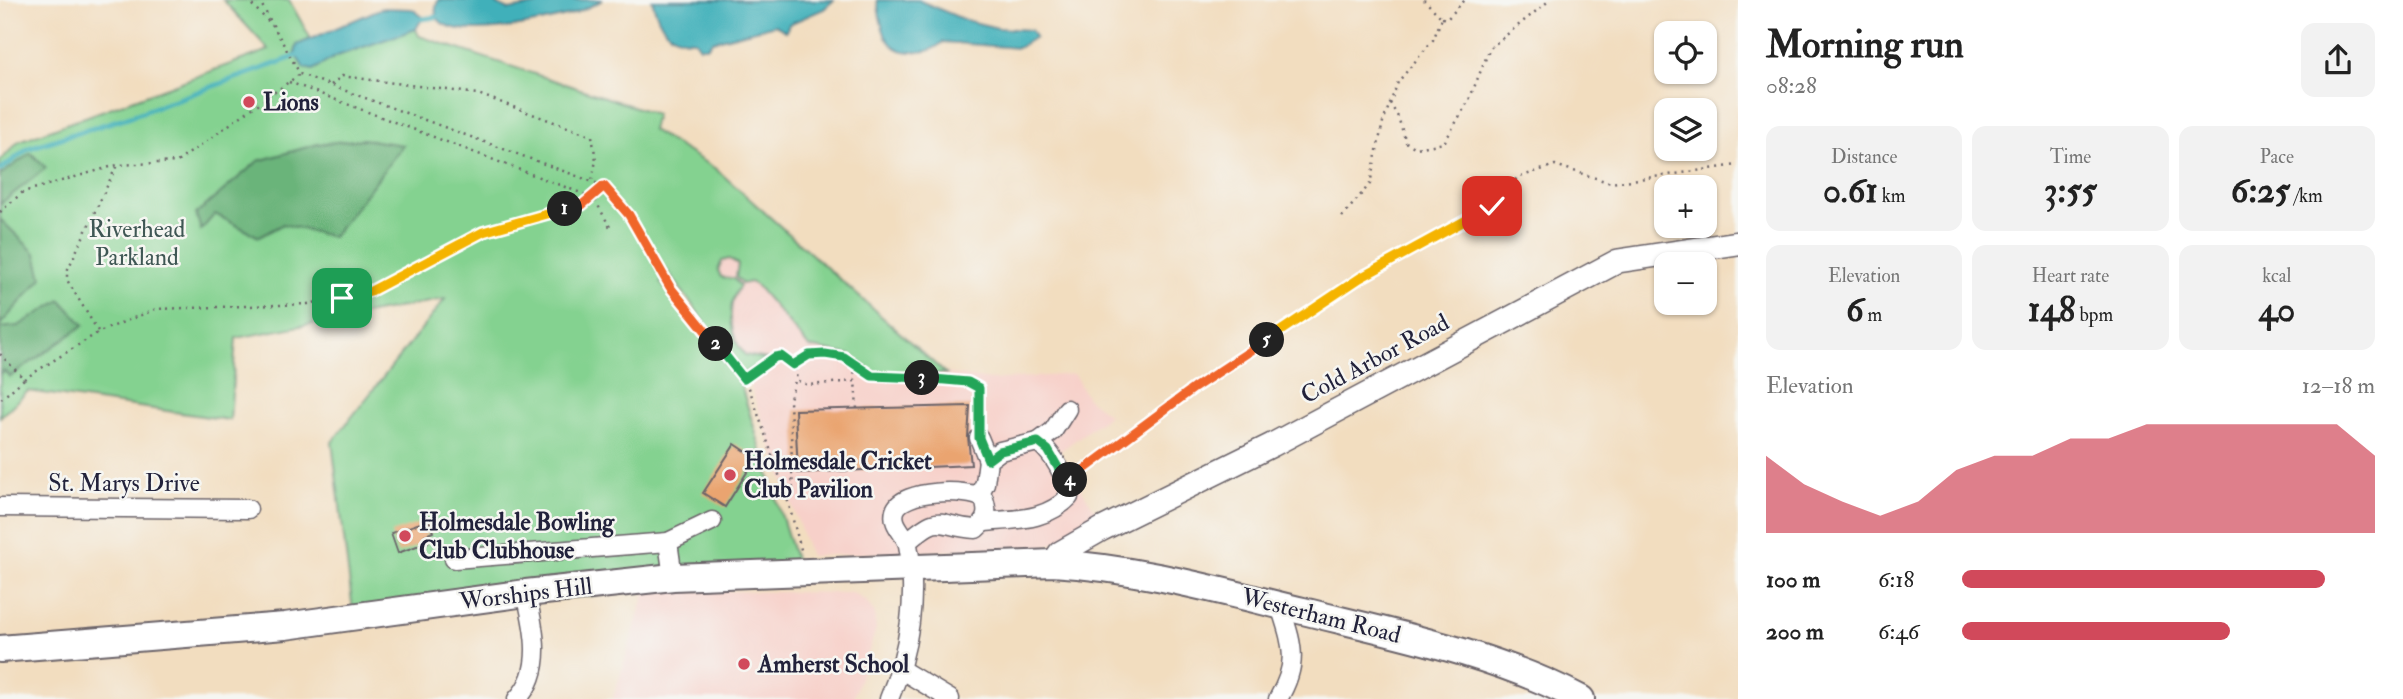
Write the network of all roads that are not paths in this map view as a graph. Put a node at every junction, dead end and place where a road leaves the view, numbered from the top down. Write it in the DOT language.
graph roads {
  1 [pos="1738,243"];
  2 [pos="1067,409"];
  3 [pos="979,438"];
  4 [pos="1038,442"];
  5 [pos="988,460"];
  6 [pos="979,495"];
  7 [pos="0,507"];
  8 [pos="248,509"];
  9 [pos="712,521"];
  10 [pos="985,522"];
  11 [pos="668,541"];
  12 [pos="907,542"];
  13 [pos="454,558"];
  14 [pos="1053,563"];
  15 [pos="910,569"];
  16 [pos="673,577"];
  17 [pos="526,593"];
  18 [pos="1280,606"];
  19 [pos="0,649"];
  20 [pos="900,669"];
  21 [pos="1544,691"];
  22 [pos="517,699"];
  23 [pos="889,699"];
  24 [pos="950,699"];
  25 [pos="1278,699"];
  26 [pos="1581,699"];
  1 -- 14 [label="main road, Cold Arbor Road"];
  2 -- 4 [label="street"];
  3 -- 5 [label="street"];
  4 -- 5 [label="street"];
  4 -- 10 [label="street"];
  5 -- 6 [label="street"];
  6 -- 10 [label="street"];
  6 -- 12 [label="street"];
  7 -- 8 [label="street, St. Marys Drive"];
  9 -- 11 [label="street"];
  10 -- 12 [label="street"];
  11 -- 13 [label="street"];
  11 -- 16 [label="street"];
  12 -- 15 [label="street"];
  14 -- 15 [label="highway, Worships Hill"];
  14 -- 18 [label="highway, Westerham Road"];
  15 -- 16 [label="highway, Worships Hill"];
  15 -- 20 [label="street"];
  16 -- 17 [label="highway, Worships Hill"];
  17 -- 19 [label="highway, Worships Hill"];
  17 -- 22 [label="street"];
  18 -- 21 [label="highway, Westerham Road"];
  18 -- 25 [label="street"];
  20 -- 23 [label="street"];
  20 -- 24 [label="street"];
  21 -- 26 [label="highway, Westerham Road"];
}
